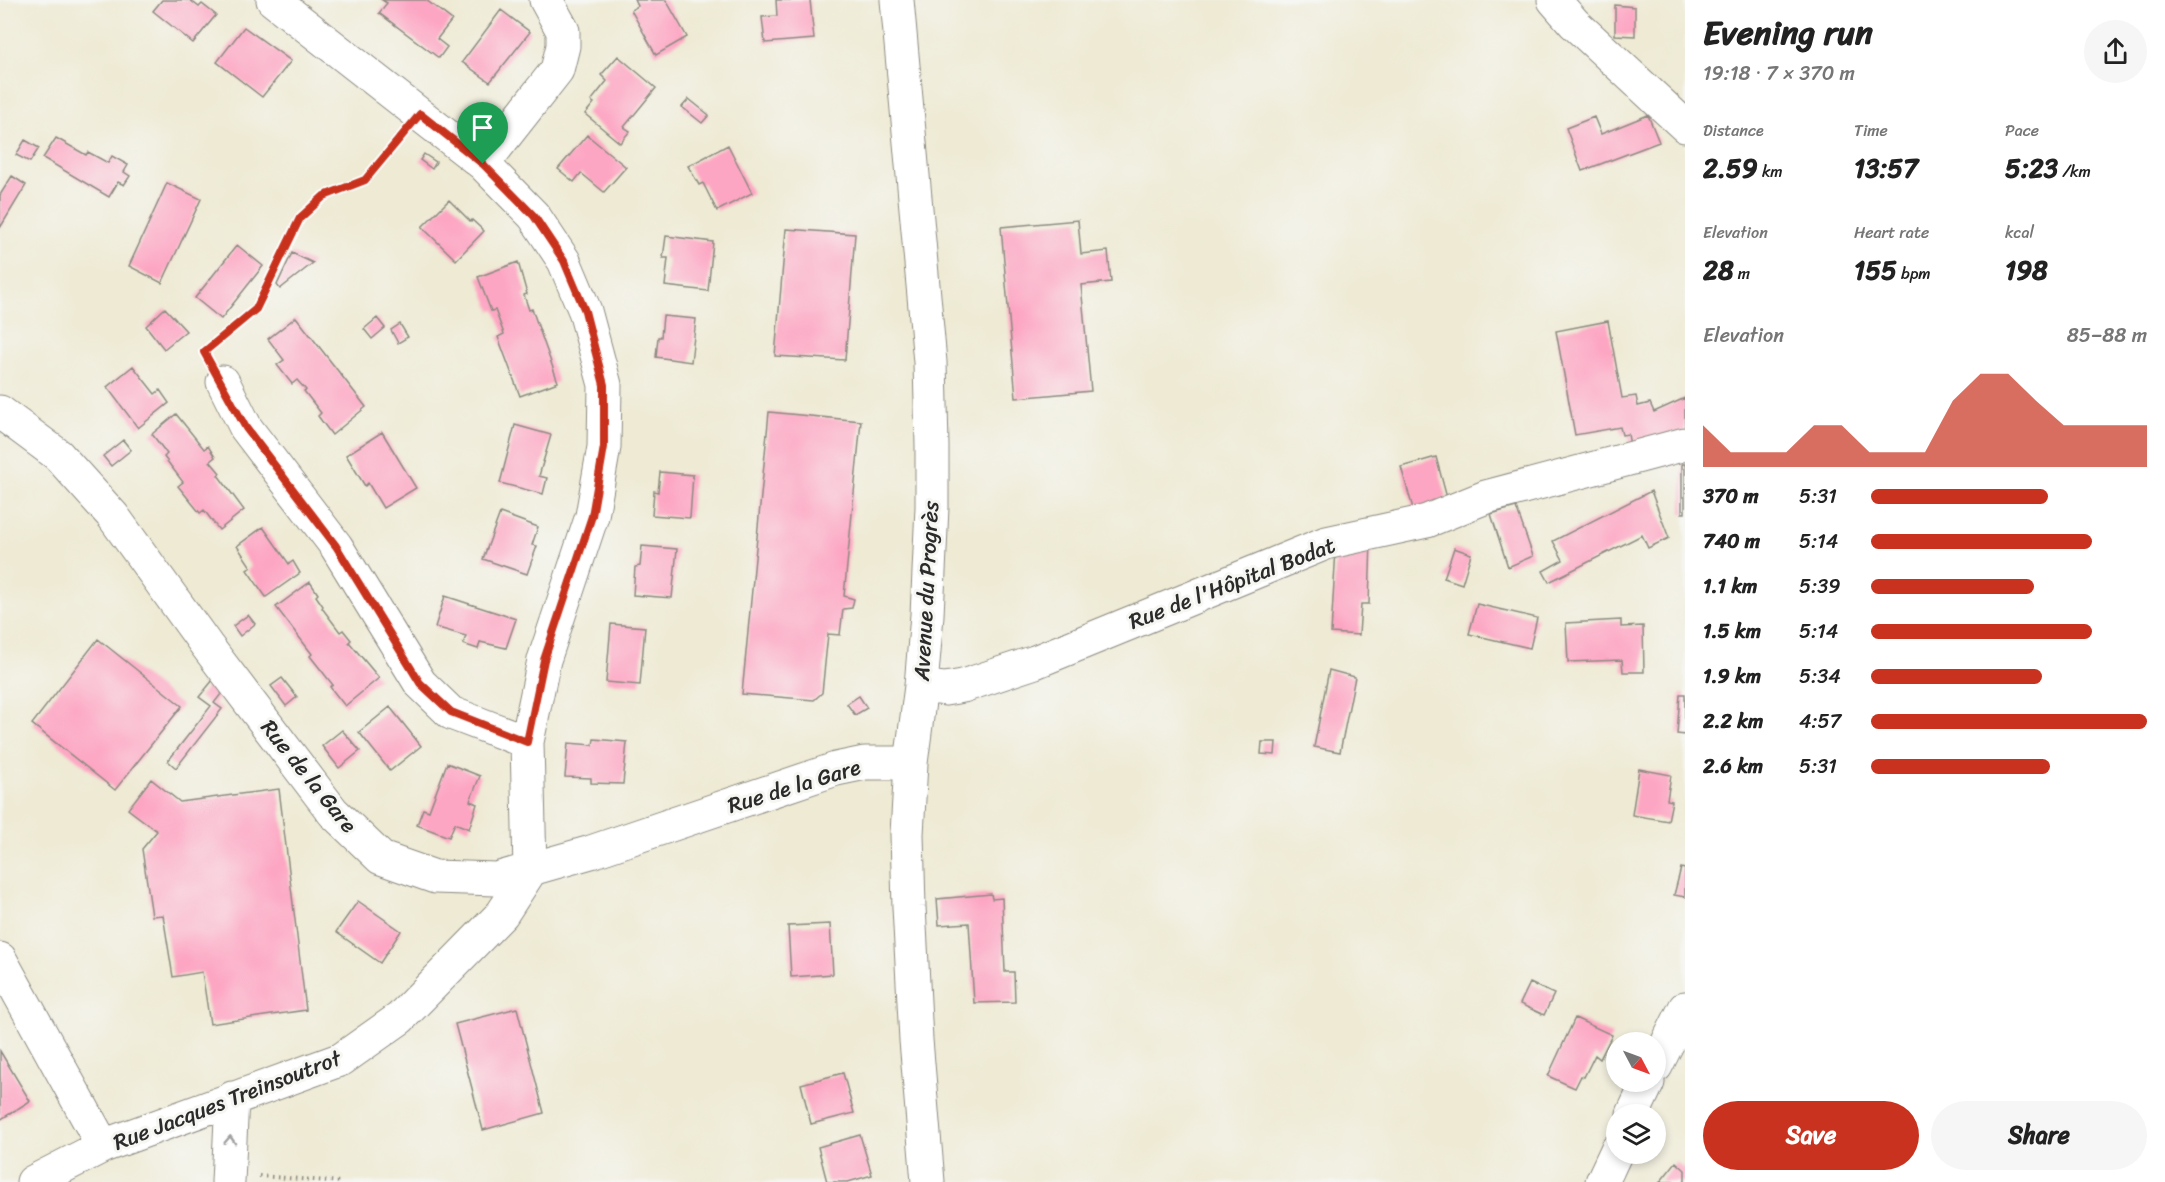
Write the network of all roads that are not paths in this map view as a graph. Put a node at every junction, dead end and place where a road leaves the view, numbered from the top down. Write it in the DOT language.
graph roads {
  1 [pos="273,0"];
  2 [pos="546,0"];
  3 [pos="897,0"];
  4 [pos="1554,0"];
  5 [pos="1685,126"];
  6 [pos="483,164"];
  7 [pos="222,382"];
  8 [pos="0,412"];
  9 [pos="1685,444"];
  10 [pos="921,686"];
  11 [pos="527,742"];
  12 [pos="910,764"];
  13 [pos="530,871"];
  14 [pos="0,958"];
  15 [pos="1682,1022"];
  16 [pos="1666,1049"];
  17 [pos="232,1098"];
  18 [pos="103,1146"];
  19 [pos="1610,1164"];
  20 [pos="228,1178"];
  21 [pos="33,1182"];
  22 [pos="928,1182"];
  23 [pos="1602,1182"];
  1 -- 6 [label="street"];
  2 -- 6 [label="street"];
  3 -- 10 [label="street, Avenue du Progrès"];
  4 -- 5 [label="street"];
  6 -- 11 [label="street"];
  7 -- 11 [label="street"];
  8 -- 13 [label="street, Rue de la Gare"];
  9 -- 10 [label="street, Rue de l'Hôpital Bodat"];
  10 -- 12 [label="street, Avenue du Progrès"];
  11 -- 13 [label="street"];
  12 -- 13 [label="street, Rue de la Gare"];
  12 -- 22 [label="street, Avenue du Progrès"];
  13 -- 17 [label="street, Rue Jacques Treinsoutrot"];
  14 -- 18 [label="street"];
  15 -- 16 [label="street"];
  17 -- 18 [label="street, Rue Jacques Treinsoutrot"];
  20 -- 17 [label="street, one-way"];
  18 -- 21 [label="street, Rue Jacques Treinsoutrot"];
  19 -- 23 [label="street"];
}
